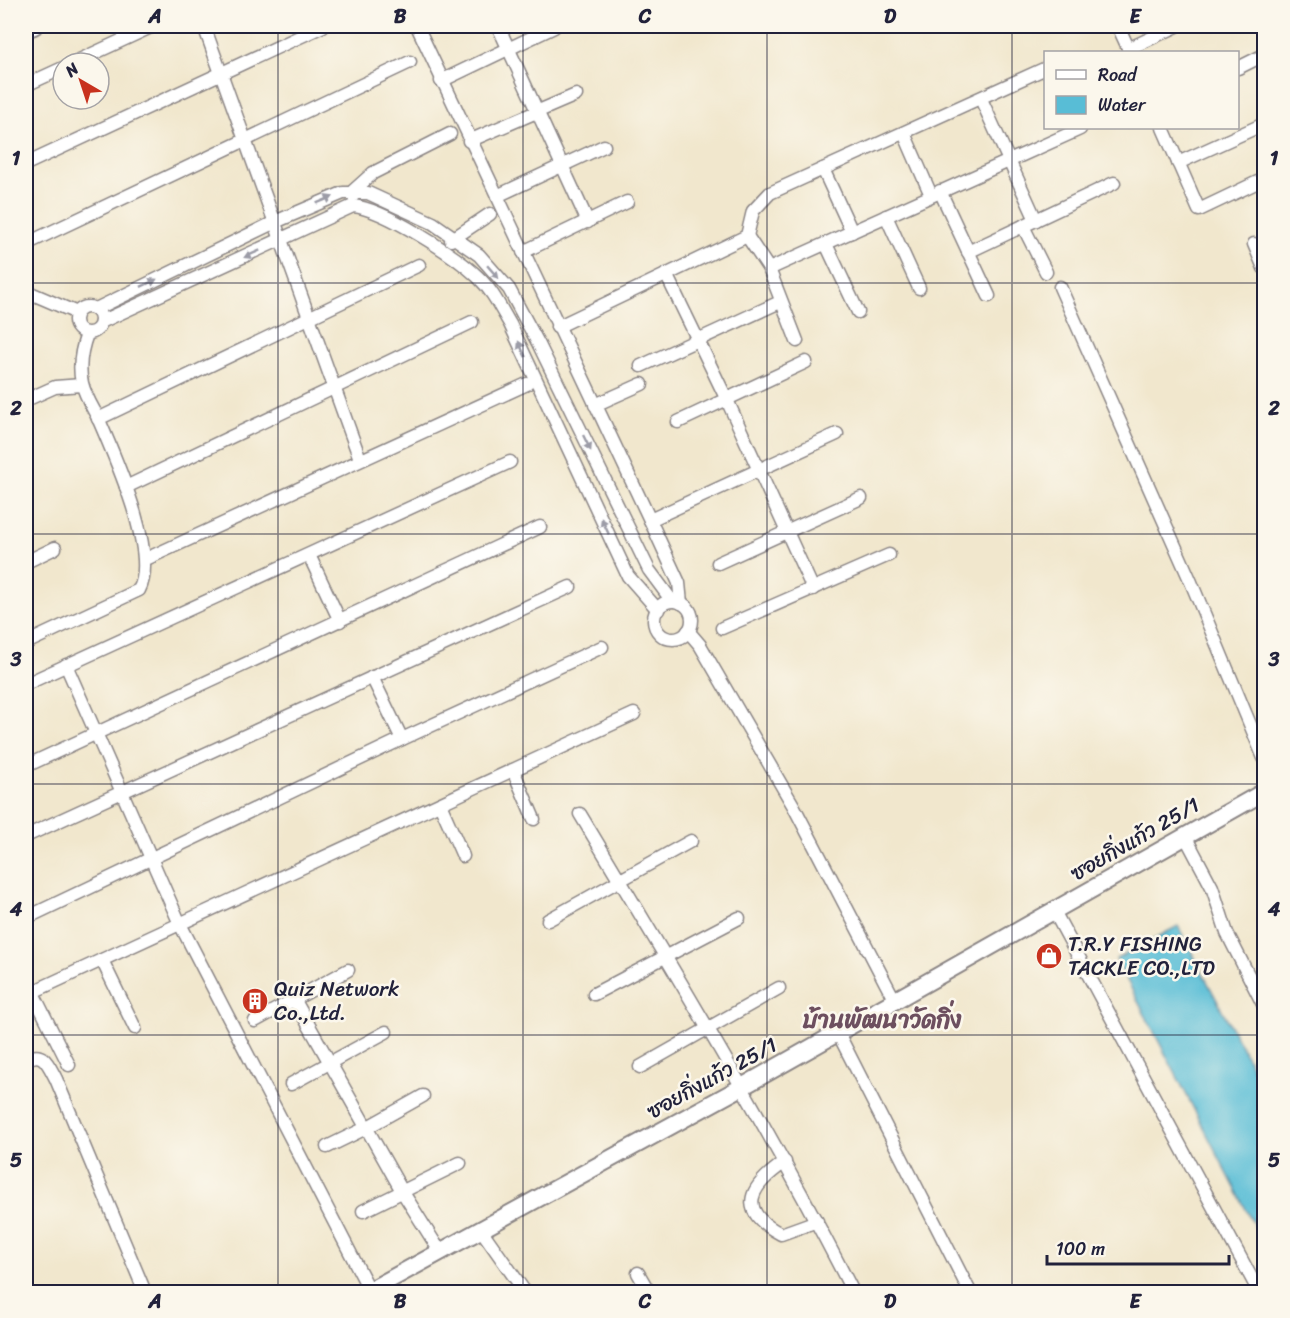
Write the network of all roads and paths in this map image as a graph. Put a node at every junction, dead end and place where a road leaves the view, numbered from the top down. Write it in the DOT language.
graph roads {
  1 [pos="34,26"];
  2 [pos="153,26"];
  3 [pos="204,26"];
  4 [pos="323,26"];
  5 [pos="417,26"];
  6 [pos="498,26"];
  7 [pos="1118,26"];
  8 [pos="1177,26"];
  9 [pos="554,27"];
  10 [pos="26,29"];
  11 [pos="508,48"];
  12 [pos="99,51"];
  13 [pos="1129,51"];
  14 [pos="1264,55"];
  15 [pos="410,62"];
  16 [pos="1239,68"];
  17 [pos="1044,69"];
  18 [pos="51,74"];
  19 [pos="221,74"];
  20 [pos="441,81"];
  21 [pos="26,85"];
  22 [pos="576,95"];
  23 [pos="981,99"];
  24 [pos="537,112"];
  25 [pos="1264,124"];
  26 [pos="1080,129"];
  27 [pos="1163,129"];
  28 [pos="904,133"];
  29 [pos="450,134"];
  30 [pos="245,140"];
  31 [pos="470,141"];
  32 [pos="604,146"];
  33 [pos="1009,160"];
  34 [pos="1178,163"];
  35 [pos="26,164"];
  36 [pos="561,165"];
  37 [pos="823,170"];
  38 [pos="1264,179"];
  39 [pos="1114,183"];
  40 [pos="353,191"];
  41 [pos="935,193"];
  42 [pos="497,196"];
  43 [pos="627,202"];
  44 [pos="353,206"];
  45 [pos="490,214"];
  46 [pos="886,216"];
  47 [pos="1036,220"];
  48 [pos="275,222"];
  49 [pos="588,222"];
  50 [pos="1023,226"];
  51 [pos="852,232"];
  52 [pos="455,236"];
  53 [pos="747,236"];
  54 [pos="281,241"];
  55 [pos="26,244"];
  56 [pos="826,244"];
  57 [pos="1254,244"];
  58 [pos="442,249"];
  59 [pos="523,252"];
  60 [pos="968,252"];
  61 [pos="419,265"];
  62 [pos="1264,268"];
  63 [pos="769,269"];
  64 [pos="1046,272"];
  65 [pos="666,274"];
  66 [pos="1060,287"];
  67 [pos="919,288"];
  68 [pos="26,290"];
  69 [pos="989,296"];
  70 [pos="780,302"];
  71 [pos="96,309"];
  72 [pos="858,312"];
  73 [pos="77,313"];
  74 [pos="309,316"];
  75 [pos="101,322"];
  76 [pos="472,322"];
  77 [pos="557,327"];
  78 [pos="87,333"];
  79 [pos="698,339"];
  80 [pos="797,340"];
  81 [pos="806,362"];
  82 [pos="641,366"];
  83 [pos="82,384"];
  84 [pos="526,384"];
  85 [pos="642,384"];
  86 [pos="334,386"];
  87 [pos="559,387"];
  88 [pos="543,395"];
  89 [pos="26,400"];
  90 [pos="727,400"];
  91 [pos="595,405"];
  92 [pos="98,419"];
  93 [pos="678,422"];
  94 [pos="837,434"];
  95 [pos="360,459"];
  96 [pos="510,462"];
  97 [pos="759,470"];
  98 [pos="126,487"];
  99 [pos="861,498"];
  100 [pos="650,520"];
  101 [pos="540,527"];
  102 [pos="787,532"];
  103 [pos="633,537"];
  104 [pos="614,546"];
  105 [pos="55,548"];
  106 [pos="309,555"];
  107 [pos="889,555"];
  108 [pos="146,559"];
  109 [pos="26,562"];
  110 [pos="718,563"];
  111 [pos="570,586"];
  112 [pos="813,588"];
  113 [pos="676,602"];
  114 [pos="658,610"];
  115 [pos="340,621"];
  116 [pos="722,628"];
  117 [pos="688,631"];
  118 [pos="26,643"];
  119 [pos="602,647"];
  120 [pos="66,665"];
  121 [pos="372,677"];
  122 [pos="26,684"];
  123 [pos="634,714"];
  124 [pos="97,733"];
  125 [pos="402,739"];
  126 [pos="1264,758"];
  127 [pos="26,766"];
  128 [pos="513,770"];
  129 [pos="122,792"];
  130 [pos="1264,792"];
  131 [pos="440,804"];
  132 [pos="580,814"];
  133 [pos="534,819"];
  134 [pos="26,836"];
  135 [pos="1185,836"];
  136 [pos="691,841"];
  137 [pos="463,856"];
  138 [pos="151,858"];
  139 [pos="619,879"];
  140 [pos="1054,911"];
  141 [pos="26,918"];
  142 [pos="739,918"];
  143 [pos="548,920"];
  144 [pos="180,924"];
  145 [pos="665,956"];
  146 [pos="102,960"];
  147 [pos="348,970"];
  148 [pos="779,988"];
  149 [pos="29,993"];
  150 [pos="594,994"];
  151 [pos="294,999"];
  152 [pos="895,1001"];
  153 [pos="1264,1006"];
  154 [pos="255,1021"];
  155 [pos="135,1028"];
  156 [pos="709,1028"];
  157 [pos="386,1032"];
  158 [pos="838,1033"];
  159 [pos="26,1060"];
  160 [pos="331,1063"];
  161 [pos="69,1065"];
  162 [pos="640,1067"];
  163 [pos="291,1084"];
  164 [pos="740,1088"];
  165 [pos="423,1096"];
  166 [pos="366,1128"];
  167 [pos="327,1147"];
  168 [pos="460,1162"];
  169 [pos="785,1162"];
  170 [pos="402,1191"];
  171 [pos="363,1211"];
  172 [pos="817,1221"];
  173 [pos="482,1231"];
  174 [pos="441,1253"];
  175 [pos="638,1273"];
  176 [pos="368,1292"];
  177 [pos="145,1293"];
  178 [pos="525,1293"];
  179 [pos="649,1293"];
  180 [pos="853,1293"];
  181 [pos="970,1293"];
  182 [pos="1259,1293"];
  1 -- 10 [label="street"];
  2 -- 12 [label="street"];
  3 -- 19 [label="street"];
  4 -- 19 [label="street"];
  5 -- 20 [label="street"];
  6 -- 11 [label="street"];
  7 -- 13 [label="street"];
  8 -- 13 [label="street"];
  9 -- 11 [label="street"];
  11 -- 20 [label="street"];
  11 -- 24 [label="street"];
  14 -- 16 [label="street"];
  15 -- 30 [label="street"];
  17 -- 23 [label="street"];
  18 -- 21 [label="street"];
  19 -- 30 [label="street"];
  19 -- 35 [label="street"];
  20 -- 31 [label="street"];
  22 -- 24 [label="street"];
  23 -- 28 [label="street"];
  23 -- 33 [label="street"];
  24 -- 31 [label="street"];
  24 -- 36 [label="street"];
  25 -- 34 [label="street"];
  26 -- 33 [label="street"];
  27 -- 34 [label="street"];
  28 -- 37 [label="street"];
  28 -- 41 [label="street"];
  29 -- 40 [label="street"];
  30 -- 48 [label="street"];
  30 -- 55 [label="street"];
  31 -- 42 [label="street"];
  32 -- 36 [label="street"];
  33 -- 41 [label="street"];
  33 -- 47 [label="street"];
  34 -- 38 [label="street"];
  36 -- 42 [label="street"];
  36 -- 49 [label="street"];
  37 -- 51 [label="street"];
  37 -- 53 [label="street"];
  39 -- 47 [label="street"];
  40 -- 44 [label="street"];
  48 -- 40 [label="street, one-way"];
  40 -- 52 [label="street"];
  41 -- 46 [label="street"];
  41 -- 60 [label="street"];
  42 -- 59 [label="street"];
  43 -- 49 [label="street"];
  44 -- 54 [label="street"];
  44 -- 58 [label="street"];
  45 -- 52 [label="street"];
  46 -- 51 [label="street"];
  46 -- 67 [label="street"];
  47 -- 50 [label="street"];
  48 -- 54 [label="street"];
  71 -- 48 [label="street, one-way"];
  49 -- 59 [label="street"];
  50 -- 60 [label="street"];
  50 -- 64 [label="street"];
  51 -- 56 [label="street"];
  52 -- 58 [label="street"];
  52 -- 87 [label="street, one-way"];
  53 -- 63 [label="street"];
  53 -- 65 [label="street"];
  54 -- 74 [label="street"];
  54 -- 75 [label="street, one-way"];
  56 -- 63 [label="street"];
  56 -- 72 [label="street"];
  57 -- 62 [label="street"];
  88 -- 58 [label="street, one-way"];
  59 -- 77 [label="street"];
  60 -- 69 [label="street"];
  61 -- 74 [label="street"];
  63 -- 70 [label="street"];
  65 -- 77 [label="street"];
  65 -- 79 [label="street"];
  66 -- 126 [label="street"];
  68 -- 73 [label="street"];
  70 -- 79 [label="street"];
  70 -- 80 [label="street"];
  71 -- 73 [label="street"];
  71 -- 75 [label="street"];
  73 -- 78 [label="street"];
  74 -- 86 [label="street"];
  74 -- 92 [label="street"];
  75 -- 78 [label="street"];
  76 -- 86 [label="street"];
  77 -- 91 [label="street"];
  78 -- 83 [label="street"];
  79 -- 82 [label="street"];
  79 -- 90 [label="street"];
  81 -- 90 [label="street"];
  83 -- 89 [label="street"];
  83 -- 92 [label="street"];
  84 -- 95 [label="street"];
  85 -- 91 [label="street"];
  86 -- 95 [label="street"];
  86 -- 98 [label="street"];
  87 -- 88 [label="street"];
  87 -- 103 [label="street, one-way"];
  104 -- 88 [label="street, one-way"];
  90 -- 93 [label="street"];
  90 -- 97 [label="street"];
  91 -- 100 [label="street"];
  92 -- 98 [label="street"];
  94 -- 97 [label="street"];
  95 -- 108 [label="street"];
  96 -- 106 [label="street"];
  97 -- 100 [label="street"];
  97 -- 102 [label="street"];
  98 -- 108 [label="street"];
  99 -- 102 [label="street"];
  100 -- 113 [label="street"];
  101 -- 115 [label="street"];
  102 -- 110 [label="street"];
  102 -- 112 [label="street"];
  103 -- 104 [label="street"];
  103 -- 113 [label="street"];
  104 -- 114 [label="street"];
  105 -- 109 [label="street"];
  106 -- 115 [label="street"];
  106 -- 120 [label="street"];
  107 -- 112 [label="street"];
  108 -- 118 [label="street"];
  111 -- 121 [label="street"];
  112 -- 116 [label="street"];
  113 -- 114 [label="street"];
  113 -- 117 [label="street"];
  114 -- 117 [label="street"];
  115 -- 124 [label="street"];
  117 -- 152 [label="street"];
  119 -- 125 [label="street"];
  120 -- 122 [label="street"];
  120 -- 124 [label="street"];
  121 -- 125 [label="street"];
  121 -- 129 [label="street"];
  123 -- 128 [label="street"];
  124 -- 127 [label="street"];
  124 -- 129 [label="street"];
  125 -- 138 [label="street"];
  128 -- 131 [label="street"];
  128 -- 133 [label="street"];
  129 -- 134 [label="street"];
  129 -- 138 [label="street"];
  130 -- 135 [label="street, ซอยกิ่งแก้ว 25/1"];
  131 -- 137 [label="street"];
  131 -- 144 [label="street"];
  132 -- 139 [label="street"];
  135 -- 140 [label="street, ซอยกิ่งแก้ว 25/1"];
  135 -- 153 [label="street"];
  136 -- 139 [label="street"];
  138 -- 141 [label="street"];
  138 -- 144 [label="street"];
  139 -- 143 [label="street"];
  139 -- 145 [label="street"];
  140 -- 152 [label="street, ซอยกิ่งแก้ว 25/1"];
  140 -- 182 [label="street"];
  142 -- 145 [label="street"];
  144 -- 146 [label="street"];
  144 -- 176 [label="street"];
  145 -- 150 [label="street"];
  145 -- 156 [label="street"];
  146 -- 149 [label="street"];
  146 -- 155 [label="street"];
  147 -- 151 [label="street"];
  148 -- 156 [label="street"];
  149 -- 161 [label="street"];
  151 -- 154 [label="street"];
  151 -- 160 [label="street"];
  152 -- 158 [label="street, ซอยกิ่งแก้ว 25/1"];
  156 -- 162 [label="street"];
  156 -- 164 [label="street"];
  157 -- 160 [label="street"];
  158 -- 164 [label="street, ซอยกิ่งแก้ว 25/1"];
  158 -- 181 [label="street"];
  159 -- 177 [label="street"];
  160 -- 163 [label="street"];
  160 -- 166 [label="street"];
  164 -- 169 [label="street"];
  164 -- 173 [label="street, ซอยกิ่งแก้ว 25/1"];
  165 -- 166 [label="street"];
  166 -- 167 [label="street"];
  166 -- 170 [label="street"];
  168 -- 170 [label="street"];
  169 -- 172 [label="street"];
  169 -- 172 [label="street"];
  170 -- 171 [label="street"];
  170 -- 174 [label="street"];
  172 -- 180 [label="street"];
  173 -- 174 [label="street, ซอยกิ่งแก้ว 25/1"];
  173 -- 178 [label="street"];
  174 -- 176 [label="street, ซอยกิ่งแก้ว 25/1"];
  175 -- 179 [label="street"];
}
